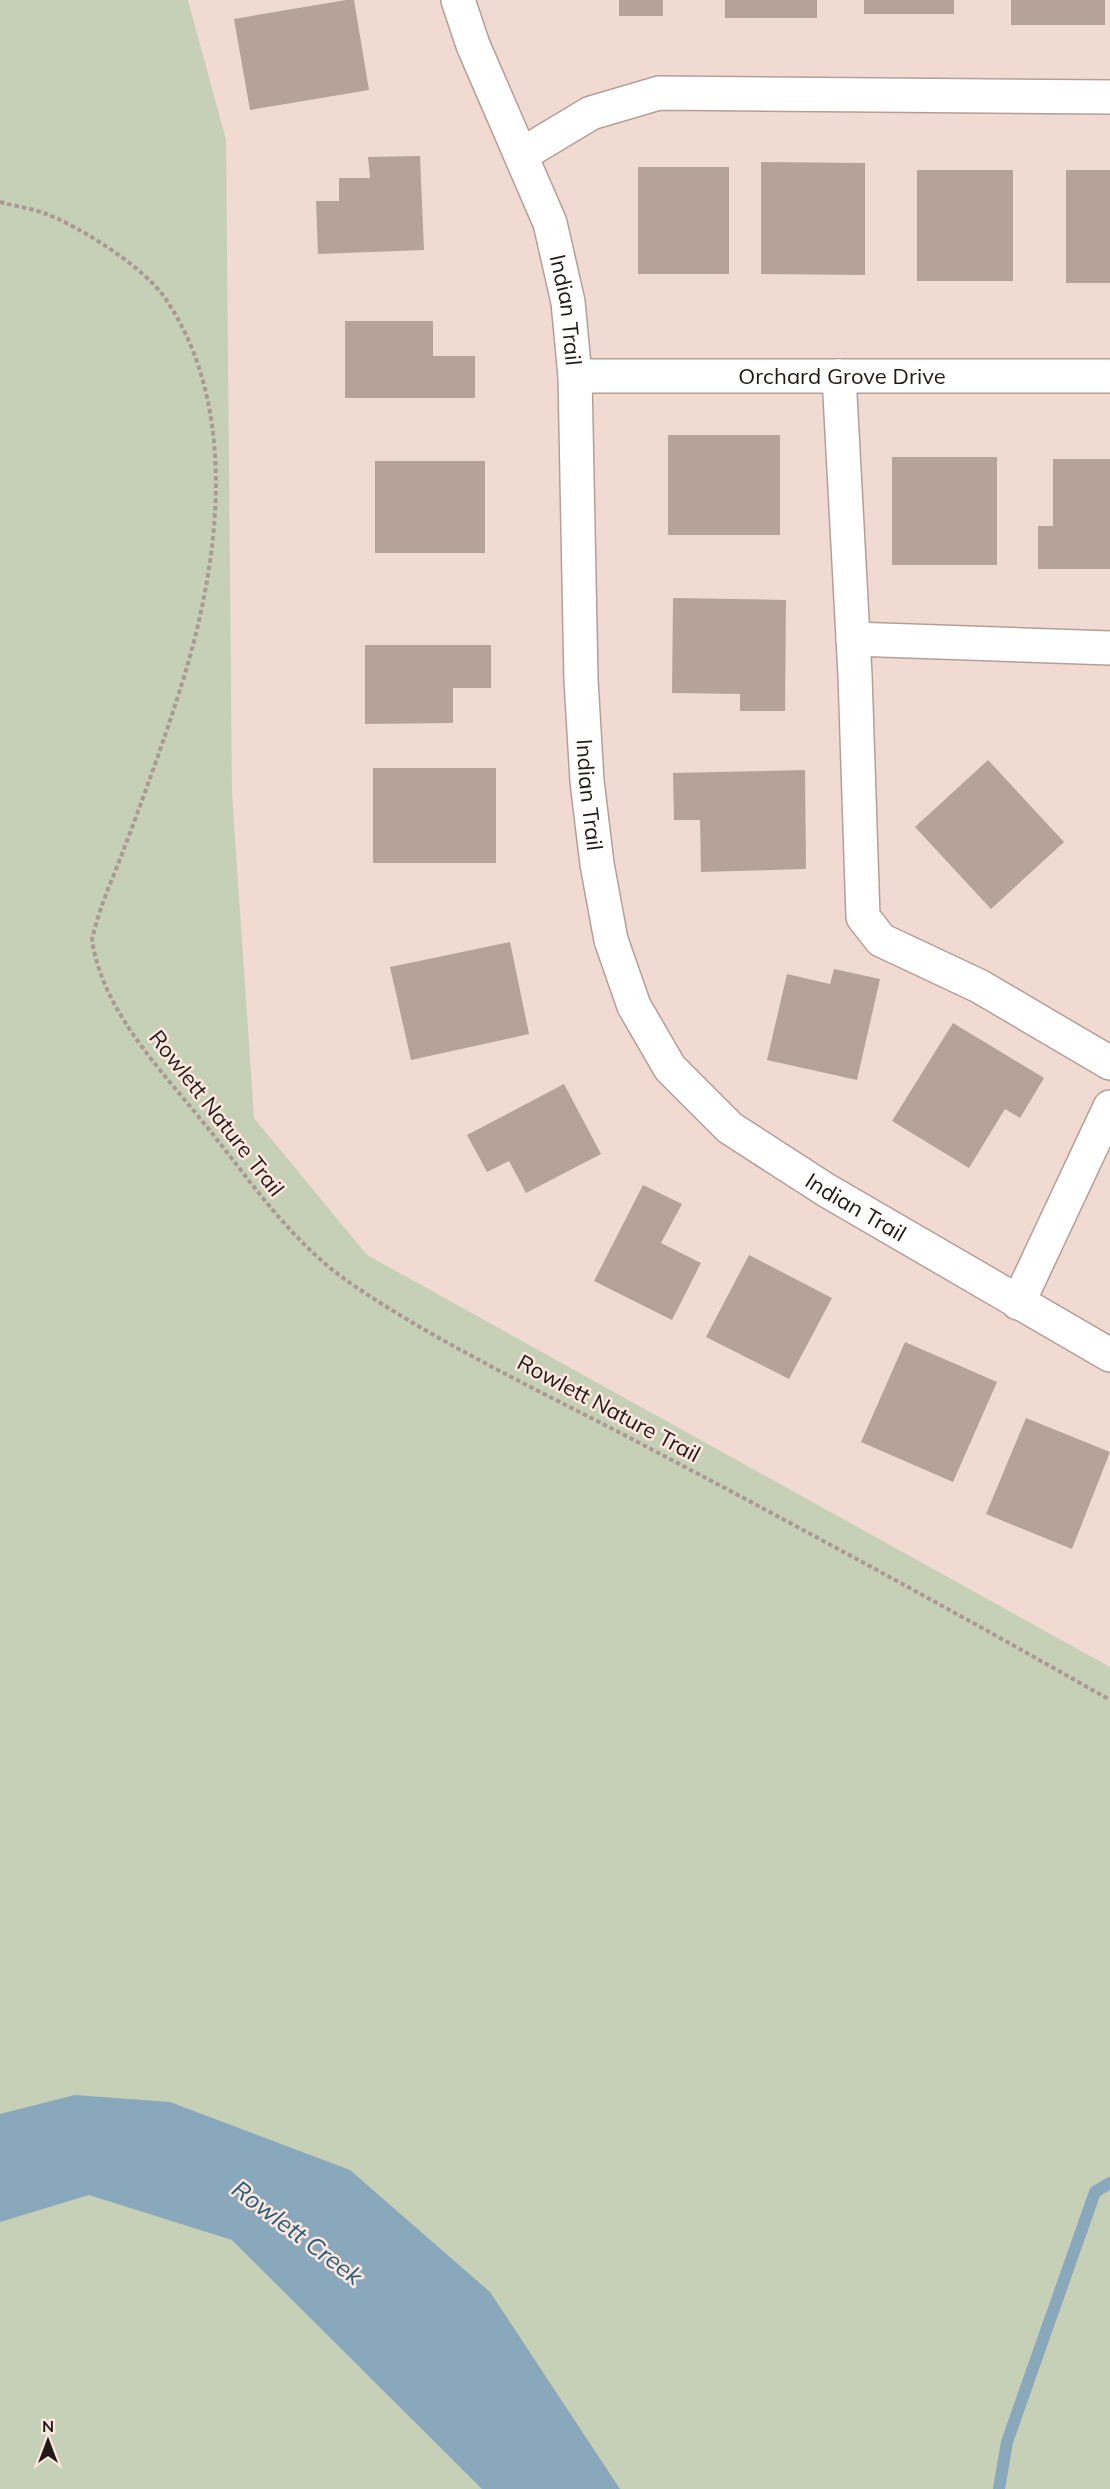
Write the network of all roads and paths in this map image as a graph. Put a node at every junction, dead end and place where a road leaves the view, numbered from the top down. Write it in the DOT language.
graph roads {
  1 [pos="458,0"];
  2 [pos="1110,97"];
  3 [pos="521,155"];
  4 [pos="0,202"];
  5 [pos="575,376"];
  6 [pos="839,376"];
  7 [pos="1110,376"];
  8 [pos="853,639"];
  9 [pos="1110,648"];
  10 [pos="1110,1063"];
  11 [pos="1110,1107"];
  12 [pos="1018,1303"];
  13 [pos="1110,1355"];
  14 [pos="1110,1700"];
  1 -- 3 [label="street, Indian Trail"];
  2 -- 3 [label="street"];
  3 -- 5 [label="street, Indian Trail"];
  4 -- 14 [label="path, Rowlett Nature Trail"];
  5 -- 6 [label="street, Orchard Grove Drive"];
  5 -- 12 [label="street, Indian Trail"];
  6 -- 7 [label="street, Orchard Grove Drive"];
  6 -- 8 [label="street"];
  8 -- 9 [label="street"];
  8 -- 10 [label="street"];
  11 -- 12 [label="street"];
  12 -- 13 [label="street, Indian Trail"];
}
